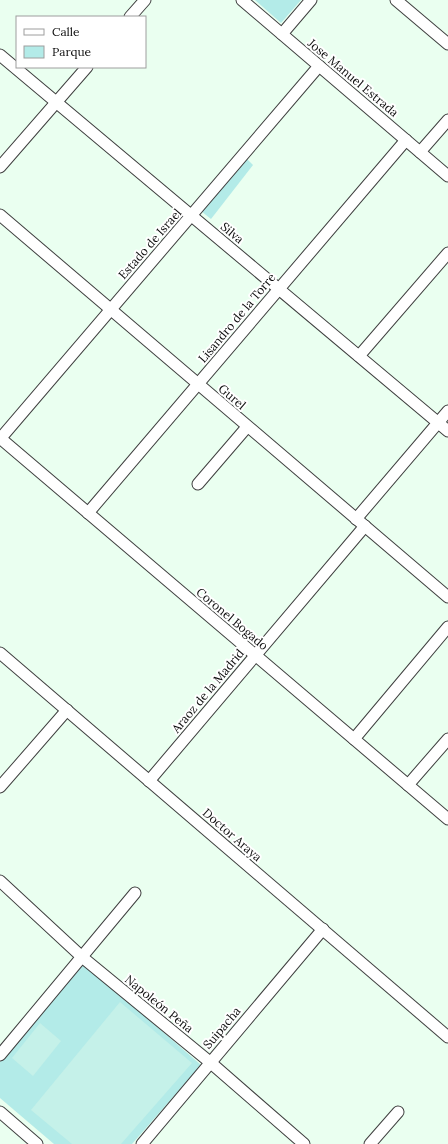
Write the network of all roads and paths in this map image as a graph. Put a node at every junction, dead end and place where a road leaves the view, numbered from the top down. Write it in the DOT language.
graph roads {
  1 [pos="145,0"];
  2 [pos="242,0"];
  3 [pos="311,0"];
  4 [pos="396,0"];
  5 [pos="131,16"];
  6 [pos="282,34"];
  7 [pos="448,44"];
  8 [pos="0,55"];
  9 [pos="319,66"];
  10 [pos="86,68"];
  11 [pos="56,102"];
  12 [pos="448,120"];
  13 [pos="406,140"];
  14 [pos="420,152"];
  15 [pos="0,167"];
  16 [pos="448,176"];
  17 [pos="0,215"];
  18 [pos="191,215"];
  19 [pos="448,253"];
  20 [pos="279,289"];
  21 [pos="111,310"];
  22 [pos="359,356"];
  23 [pos="198,384"];
  24 [pos="448,412"];
  25 [pos="438,423"];
  26 [pos="247,427"];
  27 [pos="448,431"];
  28 [pos="0,439"];
  29 [pos="198,484"];
  30 [pos="88,513"];
  31 [pos="360,523"];
  32 [pos="448,597"];
  33 [pos="448,627"];
  34 [pos="0,653"];
  35 [pos="255,655"];
  36 [pos="67,710"];
  37 [pos="354,739"];
  38 [pos="448,739"];
  39 [pos="149,780"];
  40 [pos="408,785"];
  41 [pos="0,787"];
  42 [pos="448,819"];
  43 [pos="0,881"];
  44 [pos="135,893"];
  45 [pos="323,929"];
  46 [pos="82,957"];
  47 [pos="448,1036"];
  48 [pos="0,1055"];
  49 [pos="211,1063"];
  50 [pos="0,1112"];
  51 [pos="398,1112"];
  52 [pos="37,1144"];
  53 [pos="142,1144"];
  54 [pos="304,1144"];
  55 [pos="370,1144"];
  1 -- 5 [label="street"];
  2 -- 6 [label="street, Jose Manuel Estrada"];
  3 -- 6 [label="street"];
  4 -- 7 [label="street"];
  6 -- 9 [label="street, Jose Manuel Estrada"];
  8 -- 11 [label="street, Silva"];
  9 -- 13 [label="street, Jose Manuel Estrada"];
  9 -- 18 [label="street, Estado de Israel"];
  10 -- 11 [label="street"];
  11 -- 15 [label="street"];
  11 -- 18 [label="street, Silva"];
  12 -- 14 [label="street"];
  13 -- 14 [label="street, Jose Manuel Estrada"];
  13 -- 20 [label="street, Lisandro de la Torre"];
  14 -- 16 [label="street, Jose Manuel Estrada"];
  17 -- 21 [label="street, Gurel"];
  18 -- 20 [label="street, Silva"];
  18 -- 21 [label="street, Estado de Israel"];
  19 -- 22 [label="street"];
  20 -- 22 [label="street, Silva"];
  20 -- 23 [label="street, Lisandro de la Torre"];
  21 -- 23 [label="street, Gurel"];
  21 -- 28 [label="street, Estado de Israel"];
  22 -- 25 [label="street, Silva"];
  23 -- 26 [label="street, Gurel"];
  23 -- 30 [label="street, Lisandro de la Torre"];
  24 -- 25 [label="street, Araoz de la Madrid"];
  25 -- 27 [label="street, Silva"];
  25 -- 31 [label="street, Araoz de la Madrid"];
  26 -- 29 [label="street"];
  26 -- 31 [label="street, Gurel"];
  28 -- 30 [label="street, Coronel Bogado"];
  30 -- 35 [label="street, Coronel Bogado"];
  31 -- 32 [label="street, Gurel"];
  31 -- 35 [label="street, Araoz de la Madrid"];
  33 -- 37 [label="street"];
  34 -- 36 [label="street, Doctor Araya"];
  35 -- 37 [label="street, Coronel Bogado"];
  35 -- 39 [label="street, Araoz de la Madrid"];
  36 -- 39 [label="street, Doctor Araya"];
  36 -- 41 [label="street"];
  37 -- 40 [label="street, Coronel Bogado"];
  38 -- 40 [label="street"];
  39 -- 45 [label="street, Doctor Araya"];
  40 -- 42 [label="street, Coronel Bogado"];
  43 -- 46 [label="street, Napoleón Peña"];
  44 -- 46 [label="street"];
  45 -- 47 [label="street, Doctor Araya"];
  45 -- 49 [label="street, Suipacha"];
  46 -- 48 [label="street"];
  46 -- 49 [label="street, Napoleón Peña"];
  49 -- 53 [label="street, Suipacha"];
  49 -- 54 [label="street, Napoleón Peña"];
  50 -- 52 [label="street"];
  51 -- 55 [label="street"];
}
